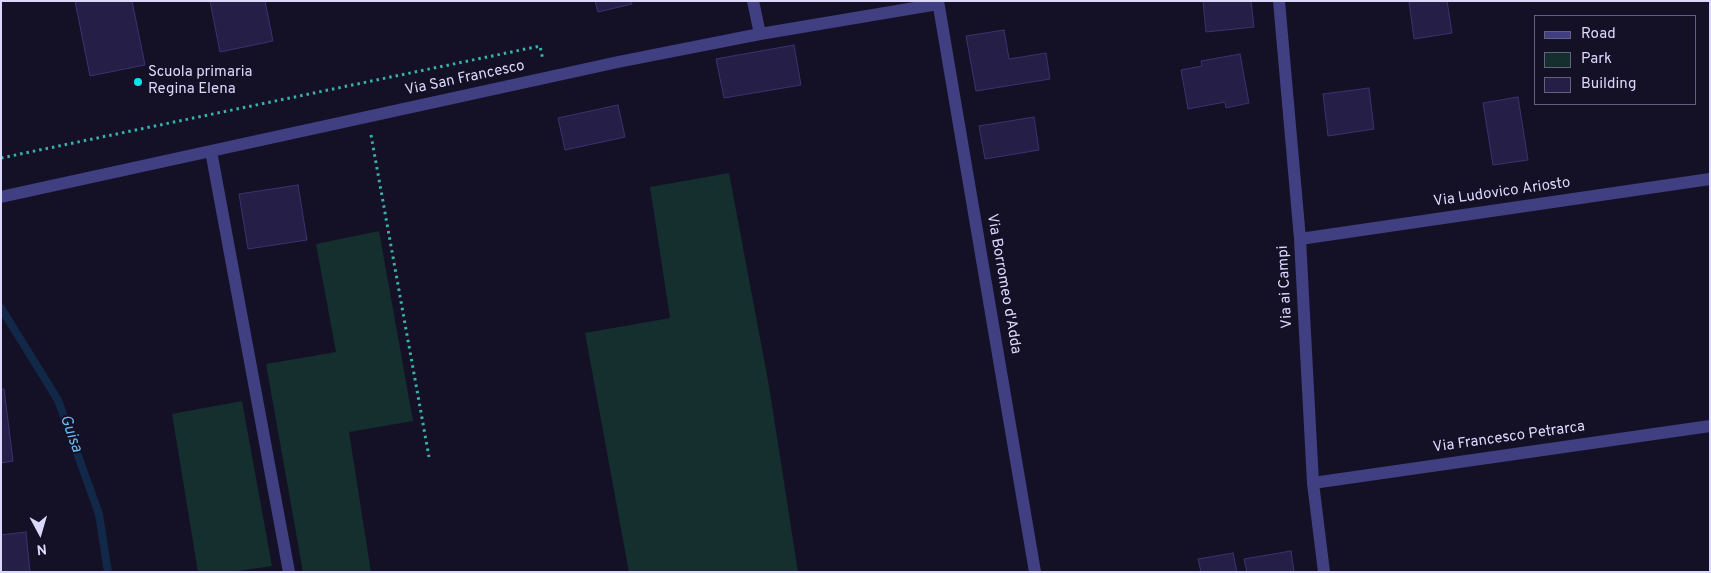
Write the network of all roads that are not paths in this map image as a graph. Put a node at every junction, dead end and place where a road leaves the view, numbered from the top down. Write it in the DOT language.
graph roads {
  1 [pos="753,1"];
  2 [pos="1279,1"];
  3 [pos="938,3"];
  4 [pos="760,34"];
  5 [pos="212,151"];
  6 [pos="1710,179"];
  7 [pos="1,197"];
  8 [pos="1300,239"];
  9 [pos="1710,426"];
  10 [pos="1313,482"];
  11 [pos="289,572"];
  12 [pos="1035,572"];
  13 [pos="1324,572"];
  1 -- 4 [label="street"];
  2 -- 8 [label="street, Via ai Campi"];
  3 -- 4 [label="street, Via San Francesco"];
  3 -- 12 [label="street, Via Borromeo d'Adda"];
  4 -- 5 [label="street, Via San Francesco"];
  5 -- 7 [label="street, Via San Francesco"];
  5 -- 11 [label="street"];
  6 -- 8 [label="street, Via Ludovico Ariosto"];
  8 -- 10 [label="street, Via ai Campi"];
  9 -- 10 [label="street, Via Francesco Petrarca"];
  10 -- 13 [label="street, Via ai Campi"];
}
